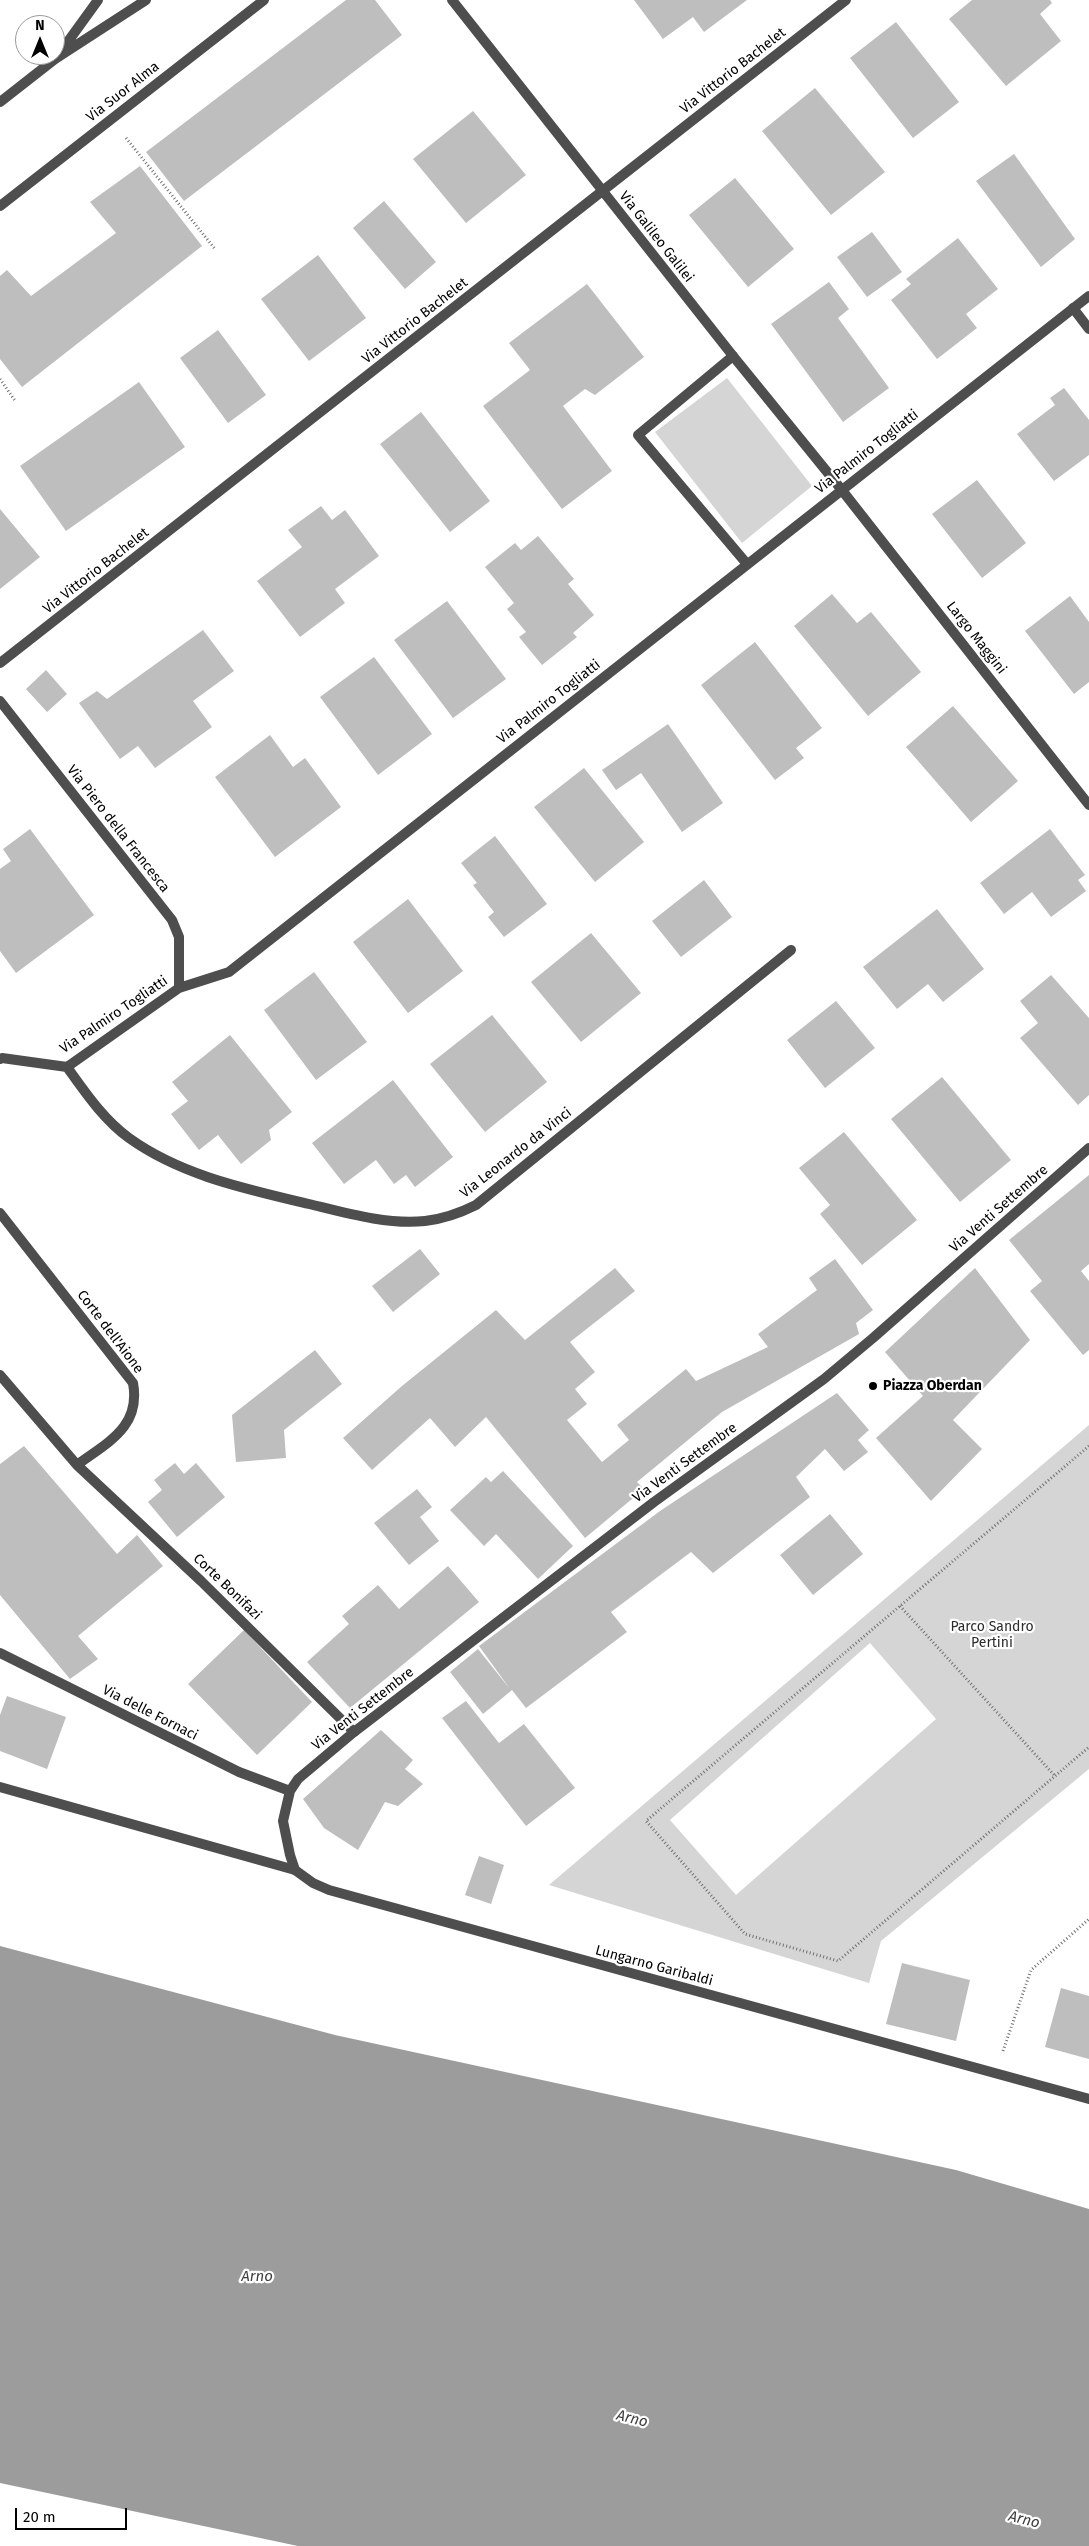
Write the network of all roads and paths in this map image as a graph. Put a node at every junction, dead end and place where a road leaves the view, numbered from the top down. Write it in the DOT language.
graph roads {
  1 [pos="98,0"];
  2 [pos="146,0"];
  3 [pos="264,0"];
  4 [pos="452,0"];
  5 [pos="846,0"];
  6 [pos="65,46"];
  7 [pos="65,53"];
  8 [pos="48,65"];
  9 [pos="0,102"];
  10 [pos="111,119"];
  11 [pos="602,191"];
  12 [pos="0,206"];
  13 [pos="215,249"];
  14 [pos="1089,296"];
  15 [pos="1073,308"];
  16 [pos="1089,329"];
  17 [pos="733,356"];
  18 [pos="0,379"];
  19 [pos="16,402"];
  20 [pos="841,489"];
  21 [pos="747,564"];
  22 [pos="0,663"];
  23 [pos="0,701"];
  24 [pos="1089,805"];
  25 [pos="791,950"];
  26 [pos="179,988"];
  27 [pos="1,1057"];
  28 [pos="67,1067"];
  29 [pos="1089,1148"];
  30 [pos="0,1212"];
  31 [pos="0,1375"];
  32 [pos="1089,1446"];
  33 [pos="77,1465"];
  34 [pos="900,1606"];
  35 [pos="0,1653"];
  36 [pos="354,1732"];
  37 [pos="1089,1747"];
  38 [pos="1055,1776"];
  39 [pos="0,1787"];
  40 [pos="290,1791"];
  41 [pos="295,1870"];
  42 [pos="1089,1920"];
  43 [pos="995,2072"];
  44 [pos="1089,2099"];
  1 -- 6 [label="street"];
  2 -- 7 [label="street"];
  3 -- 10 [label="street, Via Suor Alma"];
  4 -- 11 [label="street, Via Galileo Galilei"];
  5 -- 11 [label="street, Via Vittorio Bachelet"];
  8 -- 9 [label="street"];
  10 -- 12 [label="street, Via Suor Alma"];
  10 -- 13 [label="path"];
  11 -- 17 [label="street, Via Galileo Galilei"];
  11 -- 22 [label="street, Via Vittorio Bachelet"];
  14 -- 15 [label="street, Via Palmiro Togliatti"];
  15 -- 16 [label="street"];
  15 -- 20 [label="street, Via Palmiro Togliatti"];
  17 -- 20 [label="street, Via Galileo Galilei"];
  17 -- 21 [label="street"];
  18 -- 19 [label="path"];
  20 -- 21 [label="street, Via Palmiro Togliatti"];
  20 -- 24 [label="street, Largo Maggini"];
  21 -- 26 [label="street, Via Palmiro Togliatti"];
  23 -- 26 [label="street, Via Piero della Francesca"];
  25 -- 28 [label="street, Via Leonardo da Vinci"];
  26 -- 28 [label="street, Via Palmiro Togliatti"];
  27 -- 28 [label="street, Via Palmiro Togliatti"];
  29 -- 36 [label="street, Via Venti Settembre"];
  30 -- 33 [label="street, Corte dell'Aione"];
  31 -- 33 [label="street"];
  32 -- 34 [label="path"];
  33 -- 36 [label="street, Corte Bonifazi"];
  34 -- 38 [label="path"];
  34 -- 38 [label="path"];
  35 -- 40 [label="street, Via delle Fornaci"];
  36 -- 40 [label="street, Via Venti Settembre"];
  37 -- 38 [label="path"];
  39 -- 41 [label="street, Lungarno Garibaldi"];
  40 -- 41 [label="street"];
  41 -- 43 [label="street, Lungarno Garibaldi"];
  42 -- 43 [label="path"];
  43 -- 44 [label="street, Lungarno Garibaldi"];
}
